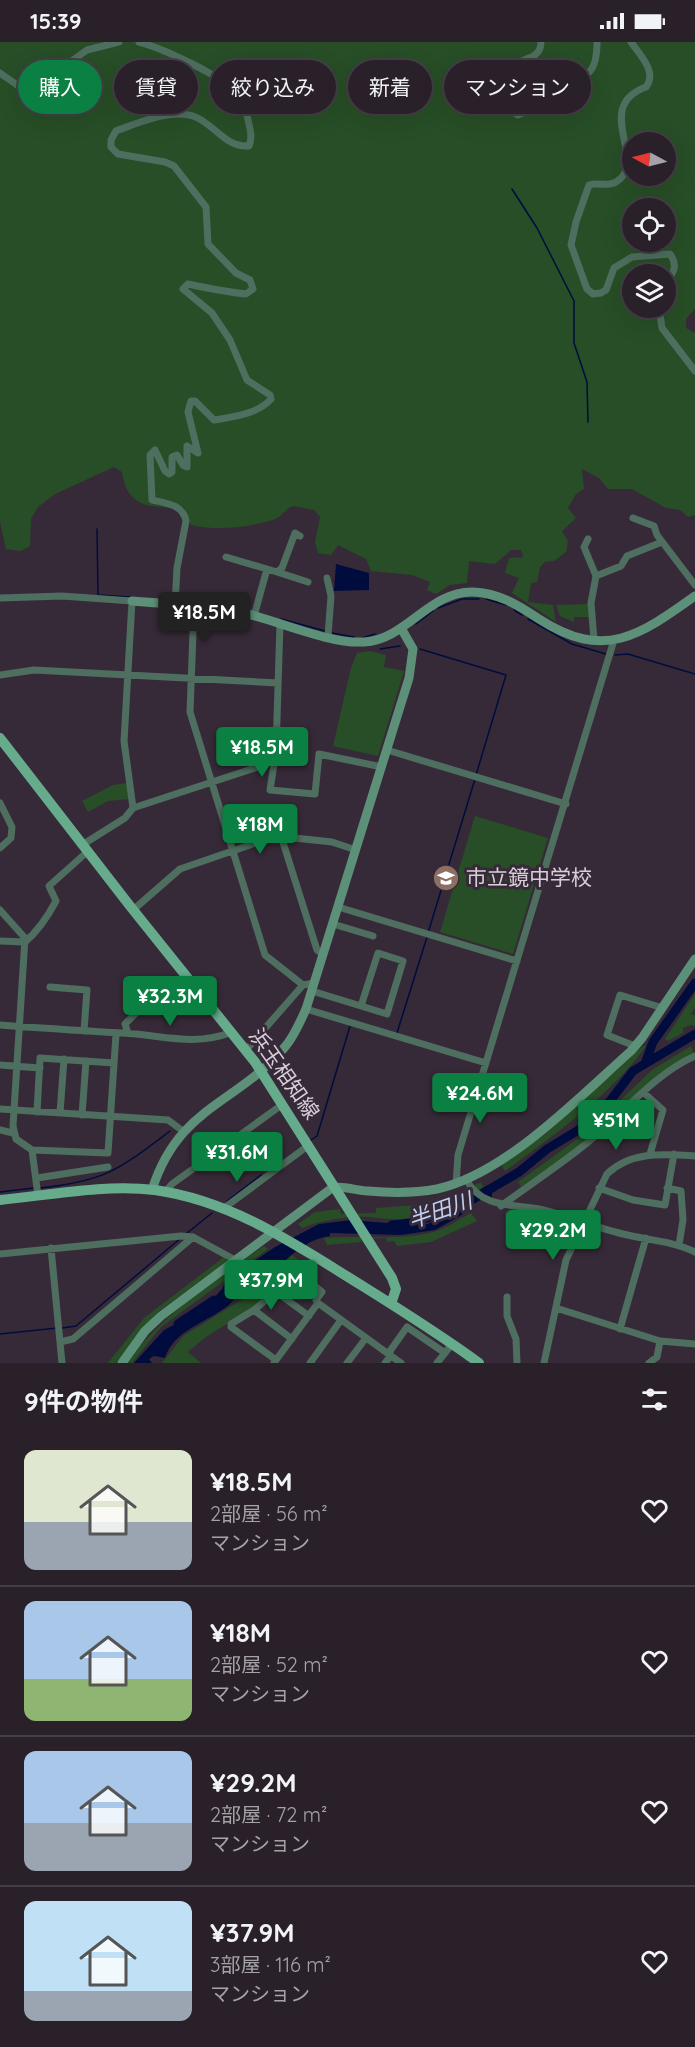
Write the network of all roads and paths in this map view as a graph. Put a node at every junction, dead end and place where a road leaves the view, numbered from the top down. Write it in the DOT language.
graph roads {
  1 [pos="119,42"];
  2 [pos="139,42"];
  3 [pos="541,42"];
  4 [pos="597,42"];
  5 [pos="631,42"];
  6 [pos="0,73"];
  7 [pos="674,264"];
  8 [pos="660,318"];
  9 [pos="695,371"];
  10 [pos="633,518"];
  11 [pos="300,536"];
  12 [pos="588,539"];
  13 [pos="662,542"];
  14 [pos="226,557"];
  15 [pos="267,569"];
  16 [pos="277,572"];
  17 [pos="596,576"];
  18 [pos="327,578"];
  19 [pos="308,582"];
  20 [pos="695,585"];
  21 [pos="695,596"];
  22 [pos="0,598"];
  23 [pos="132,602"];
  24 [pos="175,605"];
  25 [pos="194,606"];
  26 [pos="254,616"];
  27 [pos="280,623"];
  28 [pos="400,628"];
  29 [pos="328,636"];
  30 [pos="594,640"];
  31 [pos="614,640"];
  32 [pos="0,675"];
  33 [pos="127,676"];
  34 [pos="190,679"];
  35 [pos="278,683"];
  36 [pos="276,730"];
  37 [pos="0,738"];
  38 [pos="387,750"];
  39 [pos="382,767"];
  40 [pos="214,782"];
  41 [pos="0,803"];
  42 [pos="566,804"];
  43 [pos="133,808"];
  44 [pos="281,836"];
  45 [pos="0,848"];
  46 [pos="84,848"];
  47 [pos="234,850"];
  48 [pos="356,850"];
  49 [pos="338,907"];
  50 [pos="0,910"];
  51 [pos="133,910"];
  52 [pos="333,924"];
  53 [pos="373,936"];
  54 [pos="0,941"];
  55 [pos="26,942"];
  56 [pos="323,954"];
  57 [pos="695,959"];
  58 [pos="517,961"];
  59 [pos="303,985"];
  60 [pos="50,987"];
  61 [pos="313,987"];
  62 [pos="147,1002"];
  63 [pos="362,1006"];
  64 [pos="663,1008"];
  65 [pos="306,1009"];
  66 [pos="0,1025"];
  67 [pos="19,1027"];
  68 [pos="84,1031"];
  69 [pos="232,1032"];
  70 [pos="128,1033"];
  71 [pos="116,1034"];
  72 [pos="636,1046"];
  73 [pos="246,1050"];
  74 [pos="695,1056"];
  75 [pos="64,1059"];
  76 [pos="86,1061"];
  77 [pos="114,1063"];
  78 [pos="486,1063"];
  79 [pos="0,1065"];
  80 [pos="16,1066"];
  81 [pos="40,1068"];
  82 [pos="261,1070"];
  83 [pos="643,1092"];
  84 [pos="282,1104"];
  85 [pos="0,1109"];
  86 [pos="14,1110"];
  87 [pos="37,1112"];
  88 [pos="60,1113"];
  89 [pos="82,1115"];
  90 [pos="110,1117"];
  91 [pos="0,1130"];
  92 [pos="183,1131"];
  93 [pos="13,1133"];
  94 [pos="236,1138"];
  95 [pos="309,1145"];
  96 [pos="32,1149"];
  97 [pos="650,1154"];
  98 [pos="674,1154"];
  99 [pos="695,1156"];
  100 [pos="255,1163"];
  101 [pos="108,1167"];
  102 [pos="37,1178"];
  103 [pos="468,1183"];
  104 [pos="456,1184"];
  105 [pos="336,1187"];
  106 [pos="599,1188"];
  107 [pos="667,1188"];
  108 [pos="152,1190"];
  109 [pos="165,1192"];
  110 [pos="38,1196"];
  111 [pos="0,1200"];
  112 [pos="501,1206"];
  113 [pos="224,1208"];
  114 [pos="582,1223"];
  115 [pos="276,1234"];
  116 [pos="187,1236"];
  117 [pos="646,1238"];
  118 [pos="679,1245"];
  119 [pos="51,1248"];
  120 [pos="695,1252"];
  121 [pos="0,1254"];
  122 [pos="237,1261"];
  123 [pos="275,1291"];
  124 [pos="507,1297"];
  125 [pos="318,1304"];
  126 [pos="391,1304"];
  127 [pos="556,1308"];
  128 [pos="254,1310"];
  129 [pos="309,1316"];
  130 [pos="341,1320"];
  131 [pos="620,1329"];
  132 [pos="366,1338"];
  133 [pos="292,1339"];
  134 [pos="660,1341"];
  135 [pos="60,1342"];
  136 [pos="695,1344"];
  137 [pos="448,1348"];
  138 [pos="388,1360"];
  139 [pos="275,1362"];
  140 [pos="62,1363"];
  141 [pos="122,1363"];
  142 [pos="310,1363"];
  143 [pos="347,1363"];
  144 [pos="401,1363"];
  145 [pos="437,1363"];
  146 [pos="479,1363"];
  147 [pos="517,1363"];
  148 [pos="544,1363"];
  149 [pos="649,1363"];
  1 -- 6 [label="street"];
  2 -- 24 [label="street"];
  3 -- 4 [label="street"];
  5 -- 7 [label="street"];
  8 -- 9 [label="street"];
  10 -- 13 [label="street"];
  11 -- 16 [label="street"];
  12 -- 17 [label="street"];
  13 -- 17 [label="street"];
  13 -- 20 [label="street"];
  14 -- 15 [label="street"];
  15 -- 16 [label="street"];
  15 -- 26 [label="street"];
  16 -- 19 [label="street"];
  17 -- 30 [label="street"];
  18 -- 29 [label="street"];
  21 -- 31 [label="street"];
  22 -- 23 [label="street"];
  23 -- 24 [label="street"];
  23 -- 33 [label="street"];
  24 -- 25 [label="street"];
  25 -- 26 [label="street"];
  25 -- 34 [label="street"];
  26 -- 27 [label="street"];
  27 -- 29 [label="street"];
  27 -- 35 [label="street"];
  28 -- 29 [label="street"];
  28 -- 30 [label="street"];
  28 -- 38 [label="street"];
  30 -- 31 [label="street"];
  31 -- 42 [label="street"];
  32 -- 33 [label="street"];
  33 -- 34 [label="street"];
  33 -- 43 [label="street"];
  34 -- 35 [label="street"];
  34 -- 40 [label="street"];
  35 -- 36 [label="street"];
  36 -- 39 [label="street"];
  36 -- 40 [label="street"];
  37 -- 46 [label="main road, 浜玉相知線"];
  38 -- 39 [label="street"];
  38 -- 42 [label="street"];
  39 -- 48 [label="street"];
  40 -- 43 [label="street"];
  40 -- 47 [label="street"];
  41 -- 45 [label="street"];
  42 -- 58 [label="street"];
  43 -- 46 [label="street"];
  44 -- 47 [label="street"];
  44 -- 48 [label="street"];
  44 -- 56 [label="street"];
  46 -- 51 [label="main road, 浜玉相知線"];
  46 -- 55 [label="street"];
  47 -- 51 [label="street"];
  47 -- 59 [label="street"];
  48 -- 49 [label="street"];
  49 -- 52 [label="street"];
  49 -- 58 [label="street"];
  50 -- 55 [label="street"];
  51 -- 69 [label="main road, 浜玉相知線"];
  52 -- 53 [label="street"];
  52 -- 56 [label="street"];
  54 -- 55 [label="street"];
  55 -- 67 [label="street"];
  56 -- 61 [label="street"];
  57 -- 64 [label="street"];
  58 -- 78 [label="street"];
  59 -- 61 [label="street"];
  59 -- 73 [label="street"];
  60 -- 68 [label="street"];
  61 -- 63 [label="street"];
  61 -- 65 [label="street"];
  62 -- 70 [label="street"];
  63 -- 63 [label="street"];
  64 -- 72 [label="street"];
  64 -- 72 [label="street"];
  65 -- 78 [label="street"];
  65 -- 82 [label="street"];
  66 -- 67 [label="street"];
  67 -- 68 [label="street"];
  67 -- 80 [label="street"];
  68 -- 71 [label="street"];
  69 -- 70 [label="street"];
  69 -- 73 [label="main road, 浜玉相知線"];
  70 -- 71 [label="street"];
  71 -- 77 [label="street"];
  72 -- 103 [label="street"];
  73 -- 82 [label="main road, 浜玉相知線"];
  74 -- 83 [label="street"];
  75 -- 76 [label="street"];
  75 -- 81 [label="street"];
  75 -- 88 [label="street"];
  76 -- 77 [label="street"];
  76 -- 89 [label="street"];
  77 -- 90 [label="street"];
  78 -- 104 [label="street"];
  79 -- 80 [label="street"];
  80 -- 81 [label="street"];
  80 -- 86 [label="street"];
  81 -- 87 [label="street"];
  82 -- 84 [label="main road, 浜玉相知線"];
  82 -- 92 [label="street"];
  83 -- 97 [label="street"];
  83 -- 112 [label="street"];
  84 -- 94 [label="street"];
  84 -- 95 [label="main road, 浜玉相知線"];
  85 -- 86 [label="street"];
  86 -- 87 [label="street"];
  86 -- 93 [label="street"];
  87 -- 88 [label="street"];
  88 -- 89 [label="street"];
  89 -- 90 [label="street"];
  90 -- 92 [label="street"];
  90 -- 96 [label="street"];
  91 -- 93 [label="street"];
  92 -- 108 [label="street"];
  93 -- 96 [label="street"];
  94 -- 100 [label="street"];
  94 -- 109 [label="street"];
  95 -- 105 [label="main road, 浜玉相知線"];
  95 -- 113 [label="street"];
  96 -- 102 [label="street"];
  97 -- 98 [label="street"];
  97 -- 106 [label="street"];
  98 -- 99 [label="street"];
  98 -- 107 [label="street"];
  101 -- 102 [label="street"];
  102 -- 110 [label="street"];
  103 -- 104 [label="street"];
  103 -- 112 [label="street"];
  104 -- 105 [label="street"];
  105 -- 115 [label="street"];
  105 -- 126 [label="main road, 浜玉相知線"];
  106 -- 107 [label="street"];
  106 -- 114 [label="street"];
  107 -- 118 [label="street"];
  108 -- 109 [label="main road"];
  108 -- 110 [label="main road"];
  109 -- 113 [label="main road"];
  110 -- 111 [label="main road"];
  112 -- 114 [label="street"];
  113 -- 115 [label="main road"];
  114 -- 117 [label="street"];
  114 -- 127 [label="street"];
  115 -- 122 [label="street"];
  115 -- 126 [label="main road"];
  116 -- 119 [label="street"];
  116 -- 122 [label="street"];
  116 -- 135 [label="street"];
  117 -- 118 [label="street"];
  117 -- 131 [label="street"];
  118 -- 120 [label="street"];
  119 -- 121 [label="street"];
  119 -- 135 [label="street"];
  122 -- 141 [label="street"];
  123 -- 125 [label="street"];
  123 -- 128 [label="street"];
  123 -- 129 [label="street"];
  124 -- 147 [label="street"];
  125 -- 129 [label="street"];
  125 -- 130 [label="street"];
  126 -- 137 [label="main road"];
  127 -- 131 [label="street"];
  127 -- 148 [label="street"];
  128 -- 133 [label="street"];
  128 -- 139 [label="street"];
  129 -- 133 [label="street"];
  130 -- 132 [label="street"];
  130 -- 142 [label="street"];
  131 -- 134 [label="street"];
  132 -- 138 [label="street"];
  132 -- 143 [label="street"];
  133 -- 139 [label="street"];
  134 -- 136 [label="street"];
  134 -- 149 [label="street"];
  135 -- 140 [label="street"];
  137 -- 138 [label="street"];
  137 -- 145 [label="street"];
  137 -- 146 [label="main road"];
  138 -- 144 [label="street"];
}
